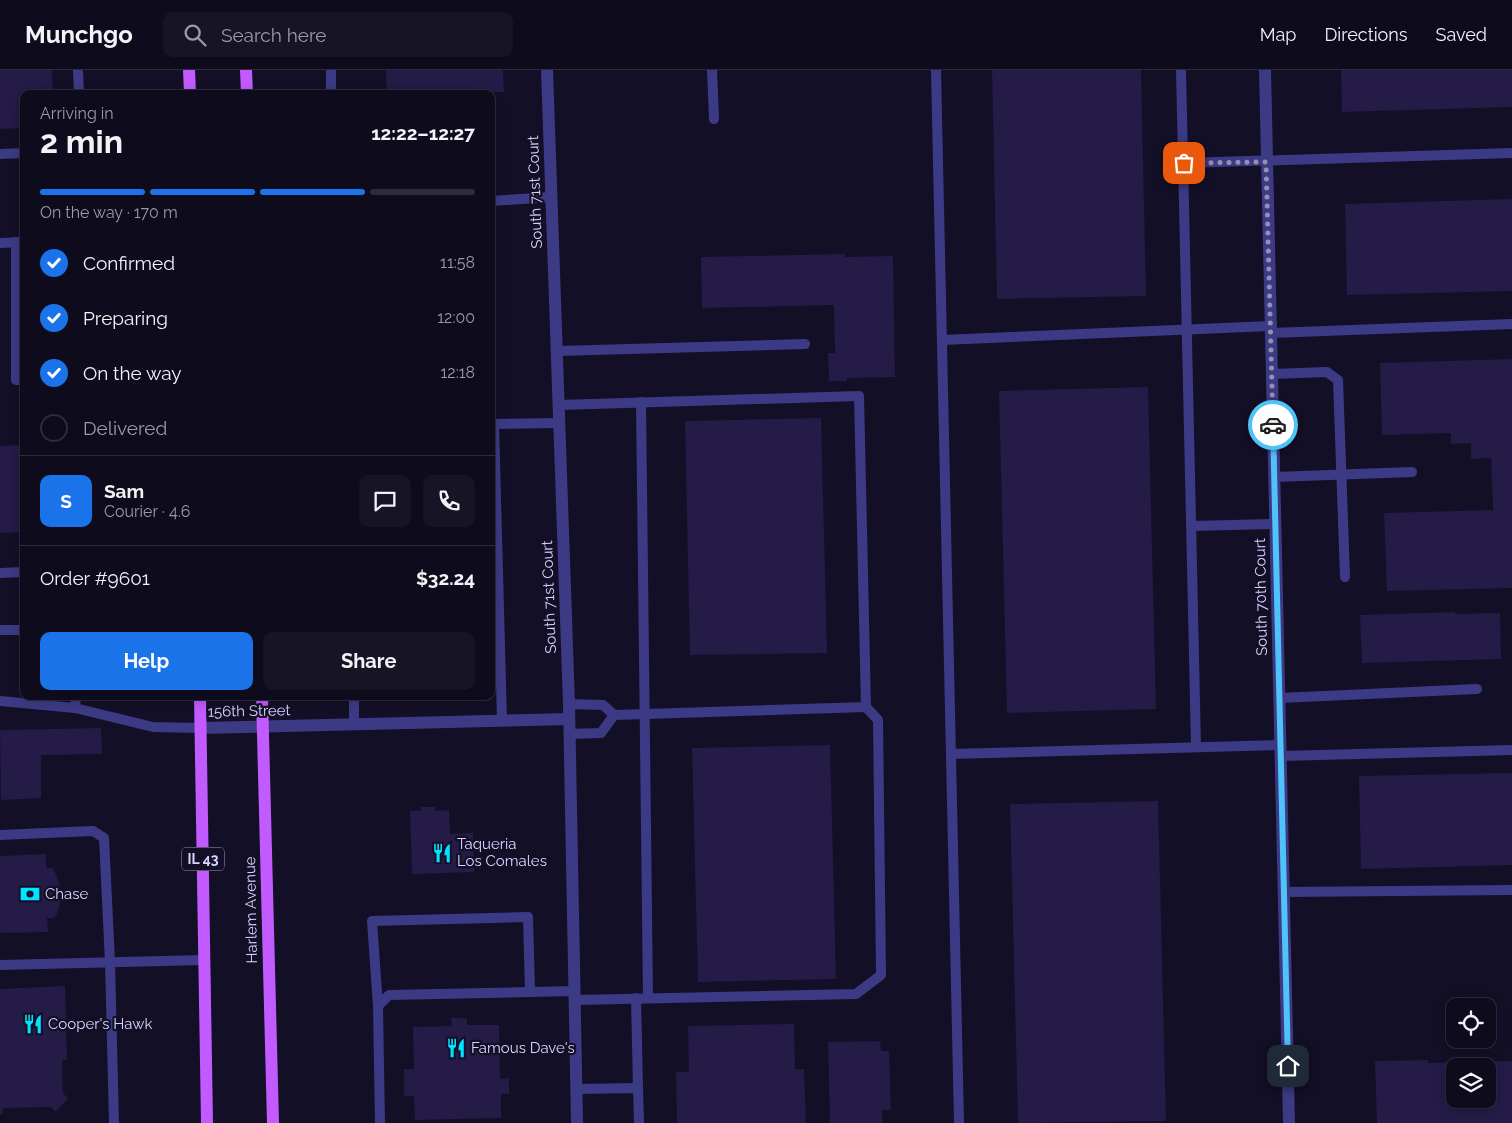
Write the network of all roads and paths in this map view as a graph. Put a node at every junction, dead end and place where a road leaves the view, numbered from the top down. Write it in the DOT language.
graph roads {
  1 [pos="78,70"];
  2 [pos="189,70"];
  3 [pos="246,70"];
  4 [pos="331,70"];
  5 [pos="547,70"];
  6 [pos="712,70"];
  7 [pos="936,70"];
  8 [pos="1181,70"];
  9 [pos="1265,70"];
  10 [pos="79,90"];
  11 [pos="190,90"];
  12 [pos="247,90"];
  13 [pos="332,90"];
  14 [pos="714,119"];
  15 [pos="20,153"];
  16 [pos="1512,153"];
  17 [pos="0,154"];
  18 [pos="1266,162"];
  19 [pos="1184,163"];
  20 [pos="552,197"];
  21 [pos="495,201"];
  22 [pos="20,242"];
  23 [pos="0,243"];
  24 [pos="1512,324"];
  25 [pos="1188,330"];
  26 [pos="1271,330"];
  27 [pos="942,340"];
  28 [pos="806,344"];
  29 [pos="557,351"];
  30 [pos="1272,374"];
  31 [pos="20,380"];
  32 [pos="641,402"];
  33 [pos="558,405"];
  34 [pos="559,423"];
  35 [pos="495,424"];
  36 [pos="1412,472"];
  37 [pos="1342,475"];
  38 [pos="1275,477"];
  39 [pos="1276,524"];
  40 [pos="1192,526"];
  41 [pos="495,534"];
  42 [pos="20,572"];
  43 [pos="0,573"];
  44 [pos="1345,577"];
  45 [pos="0,630"];
  46 [pos="20,630"];
  47 [pos="1477,689"];
  48 [pos="1280,698"];
  49 [pos="76,700"];
  50 [pos="200,700"];
  51 [pos="262,700"];
  52 [pos="354,700"];
  53 [pos="0,701"];
  54 [pos="569,704"];
  55 [pos="866,707"];
  56 [pos="75,708"];
  57 [pos="644,713"];
  58 [pos="614,715"];
  59 [pos="569,720"];
  60 [pos="502,721"];
  61 [pos="354,724"];
  62 [pos="263,727"];
  63 [pos="200,728"];
  64 [pos="569,734"];
  65 [pos="1196,748"];
  66 [pos="1512,750"];
  67 [pos="1281,751"];
  68 [pos="951,754"];
  69 [pos="0,835"];
  70 [pos="1512,890"];
  71 [pos="1284,892"];
  72 [pos="204,960"];
  73 [pos="110,962"];
  74 [pos="0,964"];
  75 [pos="530,992"];
  76 [pos="574,995"];
  77 [pos="636,998"];
  78 [pos="648,998"];
  79 [pos="378,1006"];
  80 [pos="638,1088"];
  81 [pos="576,1089"];
  82 [pos="114,1123"];
  83 [pos="207,1123"];
  84 [pos="272,1123"];
  85 [pos="380,1123"];
  86 [pos="577,1123"];
  87 [pos="639,1123"];
  88 [pos="959,1123"];
  89 [pos="1289,1123"];
  1 -- 10 [label="lane"];
  2 -- 11 [label="main road"];
  3 -- 12 [label="main road"];
  4 -- 13 [label="lane"];
  5 -- 20 [label="street, South 71st Court"];
  6 -- 14 [label="lane"];
  7 -- 27 [label="lane"];
  8 -- 19 [label="lane"];
  9 -- 18 [label="street, South 70th Court"];
  15 -- 17 [label="lane"];
  16 -- 18 [label="lane"];
  18 -- 19 [label="lane"];
  18 -- 26 [label="street, South 70th Court"];
  19 -- 25 [label="lane"];
  20 -- 21 [label="lane"];
  20 -- 29 [label="street, South 71st Court"];
  22 -- 23 [label="lane"];
  22 -- 31 [label="lane"];
  24 -- 26 [label="lane"];
  25 -- 26 [label="lane"];
  25 -- 27 [label="lane"];
  25 -- 40 [label="lane"];
  26 -- 30 [label="street, South 70th Court"];
  27 -- 68 [label="lane"];
  28 -- 29 [label="lane"];
  29 -- 33 [label="street, South 71st Court"];
  30 -- 37 [label="lane"];
  30 -- 38 [label="street, South 70th Court"];
  32 -- 33 [label="lane"];
  32 -- 55 [label="lane"];
  32 -- 57 [label="lane"];
  33 -- 34 [label="street, South 71st Court"];
  34 -- 35 [label="lane"];
  34 -- 54 [label="street, South 71st Court"];
  36 -- 37 [label="lane"];
  37 -- 38 [label="lane"];
  37 -- 44 [label="lane"];
  38 -- 39 [label="street, South 70th Court"];
  39 -- 40 [label="lane"];
  39 -- 48 [label="street, South 70th Court"];
  40 -- 65 [label="lane"];
  41 -- 60 [label="lane"];
  42 -- 43 [label="lane"];
  45 -- 46 [label="lane"];
  47 -- 48 [label="lane"];
  48 -- 67 [label="street, South 70th Court"];
  49 -- 56 [label="lane"];
  50 -- 63 [label="main road, IL 43"];
  51 -- 62 [label="main road, Harlem Avenue"];
  52 -- 61 [label="lane"];
  53 -- 56 [label="lane"];
  54 -- 58 [label="lane"];
  54 -- 59 [label="street, South 71st Court"];
  55 -- 57 [label="lane"];
  55 -- 78 [label="lane"];
  56 -- 63 [label="lane"];
  57 -- 58 [label="lane"];
  57 -- 78 [label="lane"];
  58 -- 64 [label="lane"];
  59 -- 60 [label="street, 156th Street"];
  59 -- 64 [label="street, South 71st Court"];
  60 -- 61 [label="street, 156th Street"];
  61 -- 62 [label="street, 156th Street"];
  62 -- 63 [label="street, 156th Street"];
  62 -- 84 [label="main road, Harlem Avenue"];
  63 -- 72 [label="main road, IL 43"];
  64 -- 76 [label="street, South 71st Court"];
  65 -- 67 [label="lane"];
  65 -- 68 [label="lane"];
  66 -- 67 [label="lane"];
  67 -- 71 [label="street, South 70th Court"];
  68 -- 88 [label="lane"];
  69 -- 73 [label="lane"];
  70 -- 71 [label="lane"];
  71 -- 89 [label="street, South 70th Court"];
  72 -- 73 [label="lane"];
  72 -- 83 [label="main road, IL 43"];
  73 -- 74 [label="lane"];
  73 -- 82 [label="lane"];
  75 -- 76 [label="lane"];
  75 -- 79 [label="lane"];
  75 -- 79 [label="lane"];
  76 -- 77 [label="lane"];
  76 -- 81 [label="street, South 71st Court"];
  77 -- 78 [label="lane"];
  77 -- 80 [label="lane"];
  79 -- 85 [label="lane"];
  80 -- 81 [label="lane"];
  80 -- 87 [label="lane"];
  81 -- 86 [label="street, South 71st Court"];
}
